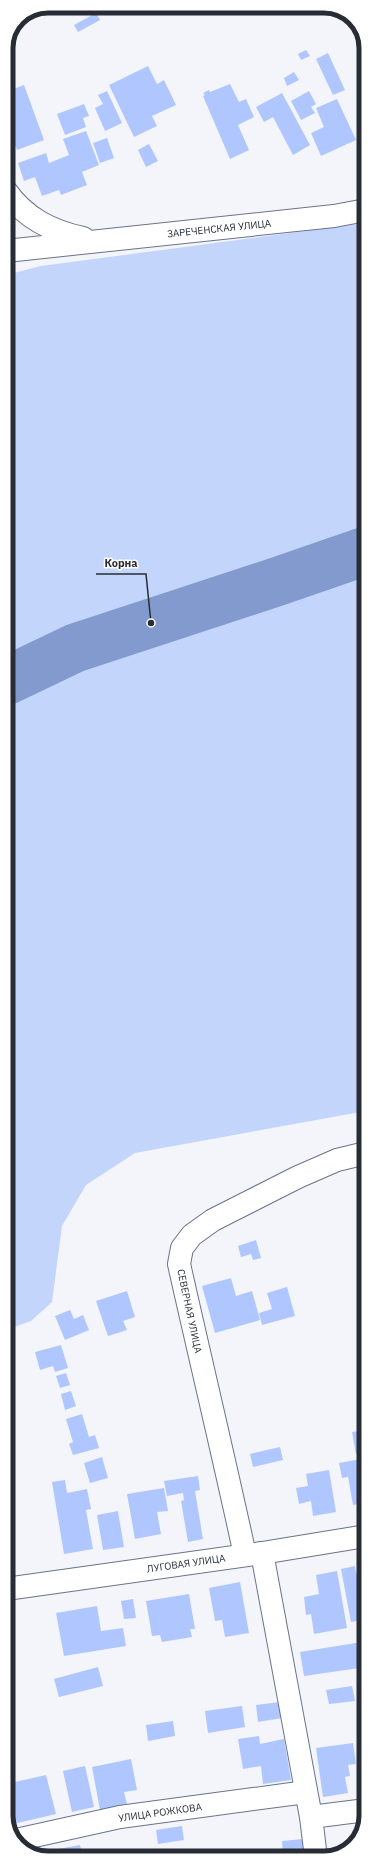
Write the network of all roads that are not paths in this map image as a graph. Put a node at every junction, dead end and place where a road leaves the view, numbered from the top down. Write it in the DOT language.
graph roads {
  1 [pos="13,200"];
  2 [pos="359,211"];
  3 [pos="94,241"];
  4 [pos="13,250"];
  5 [pos="359,1155"];
  6 [pos="359,1537"];
  7 [pos="253,1554"];
  8 [pos="13,1588"];
  9 [pos="306,1792"];
  10 [pos="359,1811"];
  11 [pos="311,1817"];
  12 [pos="22,1839"];
  13 [pos="315,1851"];
  1 -- 3 [label="street"];
  2 -- 3 [label="street, ЗАРЕЧЕНСКАЯ УЛИЦА"];
  3 -- 4 [label="street, ЗАРЕЧЕНСКАЯ УЛИЦА"];
  5 -- 7 [label="street, СЕВЕРНАЯ УЛИЦА"];
  6 -- 7 [label="street, ЛУГОВАЯ УЛИЦА"];
  7 -- 8 [label="street, ЛУГОВАЯ УЛИЦА"];
  7 -- 9 [label="street, СЕВЕРНАЯ УЛИЦА"];
  9 -- 11 [label="street, СЕВЕРНАЯ УЛИЦА"];
  9 -- 12 [label="street, УЛИЦА РОЖКОВА"];
  10 -- 11 [label="street"];
  11 -- 13 [label="street, СЕВЕРНАЯ УЛИЦА"];
}
